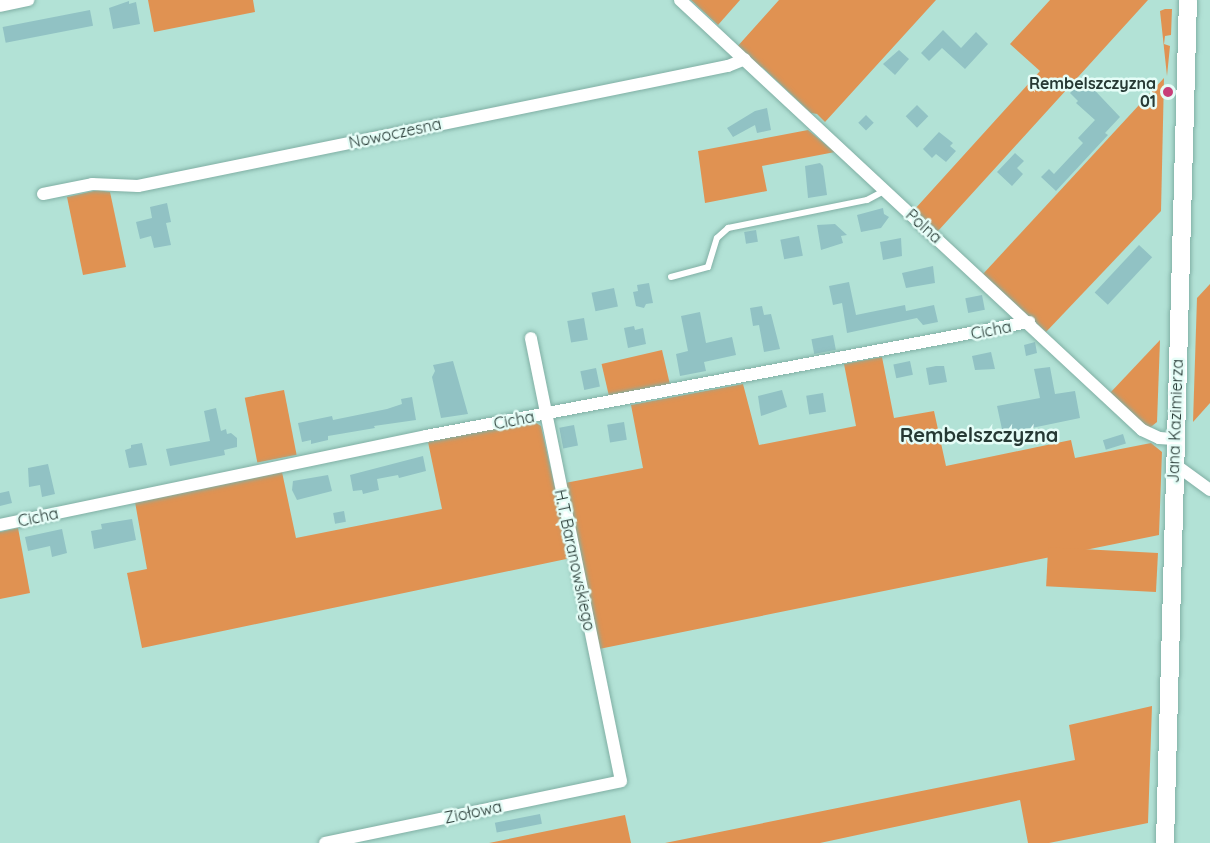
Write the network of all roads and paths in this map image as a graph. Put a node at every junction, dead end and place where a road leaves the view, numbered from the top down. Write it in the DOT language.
graph roads {
  1 [pos="28,0"];
  2 [pos="680,0"];
  3 [pos="1188,0"];
  4 [pos="0,6"];
  5 [pos="745,59"];
  6 [pos="885,191"];
  7 [pos="43,194"];
  8 [pos="671,277"];
  9 [pos="1029,322"];
  10 [pos="531,338"];
  11 [pos="546,414"];
  12 [pos="1174,439"];
  13 [pos="1173,463"];
  14 [pos="1210,490"];
  15 [pos="0,525"];
  16 [pos="621,781"];
  17 [pos="325,843"];
  18 [pos="1165,843"];
  1 -- 4 [label="street"];
  2 -- 5 [label="street, Polna"];
  3 -- 12 [label="main road, Jana Kazimierza"];
  5 -- 6 [label="street, Polna"];
  5 -- 7 [label="street, Nowoczesna"];
  6 -- 8 [label="lane"];
  6 -- 9 [label="street, Polna"];
  9 -- 11 [label="street, Cicha"];
  9 -- 12 [label="street, Polna"];
  10 -- 11 [label="street, H.T. Baranowskiego"];
  11 -- 15 [label="street, Cicha"];
  11 -- 16 [label="street, H.T. Baranowskiego"];
  12 -- 13 [label="main road, Jana Kazimierza"];
  13 -- 14 [label="street"];
  13 -- 18 [label="main road, Jana Kazimierza"];
  16 -- 17 [label="street, Ziołowa"];
}
